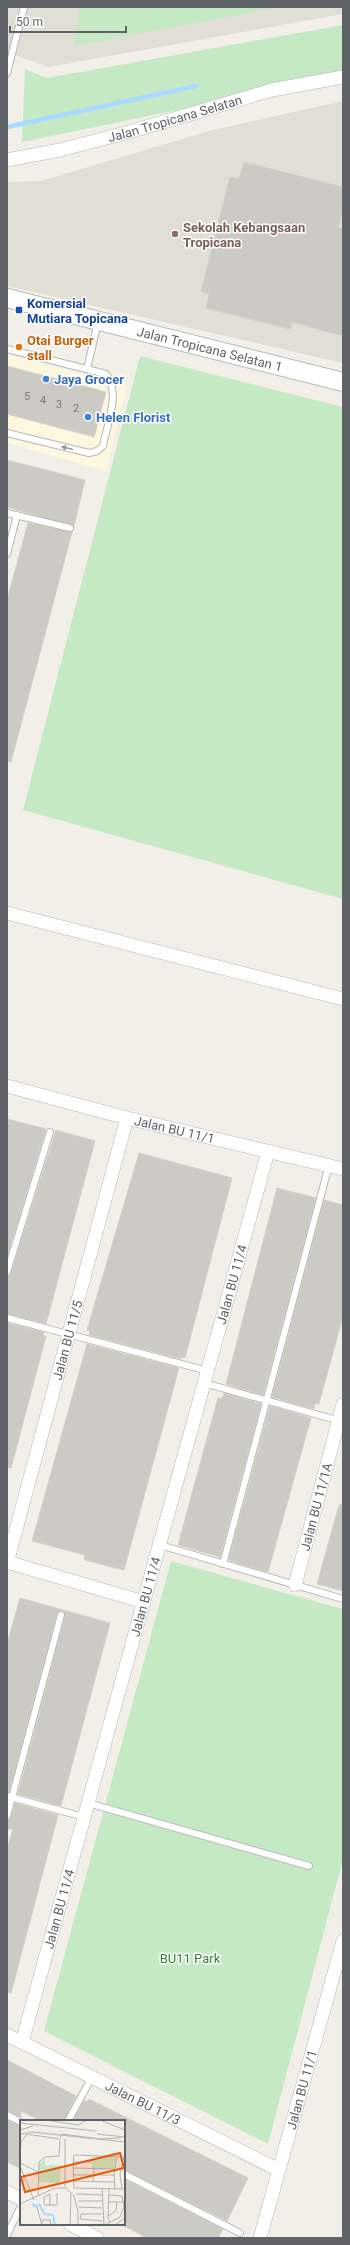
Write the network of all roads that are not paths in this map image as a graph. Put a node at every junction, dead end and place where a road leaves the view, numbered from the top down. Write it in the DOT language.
graph roads {
  1 [pos="24,7"];
  2 [pos="7,73"];
  3 [pos="343,78"];
  4 [pos="7,160"];
  5 [pos="7,298"];
  6 [pos="99,320"];
  7 [pos="7,349"];
  8 [pos="87,369"];
  9 [pos="343,382"];
  10 [pos="7,433"];
  11 [pos="7,513"];
  12 [pos="17,515"];
  13 [pos="70,528"];
  14 [pos="7,554"];
  15 [pos="7,912"];
  16 [pos="343,999"];
  17 [pos="7,1086"];
  18 [pos="128,1118"];
  19 [pos="50,1132"];
  20 [pos="268,1152"];
  21 [pos="328,1166"];
  22 [pos="343,1169"];
  23 [pos="7,1272"];
  24 [pos="7,1318"];
  25 [pos="69,1333"];
  26 [pos="206,1377"];
  27 [pos="266,1400"];
  28 [pos="343,1404"];
  29 [pos="341,1421"];
  30 [pos="160,1545"];
  31 [pos="7,1562"];
  32 [pos="223,1564"];
  33 [pos="295,1585"];
  34 [pos="343,1599"];
  35 [pos="144,1602"];
  36 [pos="61,1615"];
  37 [pos="10,1797"];
  38 [pos="88,1804"];
  39 [pos="7,1816"];
  40 [pos="84,1817"];
  41 [pos="309,1866"];
  42 [pos="343,1941"];
  43 [pos="7,2035"];
  44 [pos="22,2042"];
  45 [pos="92,2077"];
  46 [pos="7,2115"];
  47 [pos="69,2120"];
  48 [pos="20,2122"];
  49 [pos="279,2170"];
  50 [pos="125,2175"];
  51 [pos="7,2192"];
  52 [pos="20,2198"];
  53 [pos="20,2208"];
  54 [pos="72,2225"];
  55 [pos="240,2233"];
  56 [pos="7,2235"];
  57 [pos="97,2238"];
  58 [pos="260,2238"];
  1 -- 2 [label="lane"];
  3 -- 4 [label="street, Jalan Tropicana Selatan"];
  5 -- 6 [label="street, Jalan Tropicana Selatan 1"];
  6 -- 8 [label="lane"];
  6 -- 9 [label="street, Jalan Tropicana Selatan 1"];
  7 -- 8 [label="lane"];
  8 -- 10 [label="lane, one-way"];
  11 -- 12 [label="lane"];
  12 -- 13 [label="lane"];
  12 -- 14 [label="lane"];
  15 -- 16 [label="street"];
  17 -- 18 [label="street, Jalan BU 11/1"];
  18 -- 20 [label="street, Jalan BU 11/1"];
  18 -- 25 [label="street, Jalan BU 11/5"];
  19 -- 23 [label="lane"];
  20 -- 21 [label="street, Jalan BU 11/1"];
  20 -- 26 [label="street, Jalan BU 11/4"];
  21 -- 22 [label="street, Jalan BU 11/1"];
  21 -- 27 [label="lane"];
  24 -- 25 [label="lane"];
  25 -- 26 [label="lane"];
  25 -- 31 [label="street, Jalan BU 11/5"];
  26 -- 27 [label="lane"];
  26 -- 30 [label="street, Jalan BU 11/4"];
  27 -- 29 [label="lane"];
  27 -- 32 [label="lane"];
  28 -- 29 [label="street, Jalan BU 11/1A"];
  29 -- 33 [label="street, Jalan BU 11/1A"];
  30 -- 32 [label="lane"];
  30 -- 35 [label="street, Jalan BU 11/4"];
  31 -- 35 [label="street"];
  32 -- 33 [label="lane"];
  33 -- 34 [label="lane"];
  35 -- 38 [label="street, Jalan BU 11/4"];
  36 -- 37 [label="lane"];
  37 -- 39 [label="lane"];
  37 -- 40 [label="lane"];
  38 -- 40 [label="street, Jalan BU 11/4"];
  38 -- 41 [label="lane"];
  40 -- 44 [label="street, Jalan BU 11/4"];
  42 -- 49 [label="street, Jalan BU 11/1"];
  43 -- 44 [label="street, Jalan BU 11/3"];
  44 -- 45 [label="street, Jalan BU 11/3"];
  45 -- 47 [label="lane"];
  45 -- 49 [label="street, Jalan BU 11/3"];
  46 -- 48 [label="lane"];
  49 -- 58 [label="street, Jalan BU 11/1"];
  50 -- 55 [label="lane"];
  51 -- 52 [label="street"];
  53 -- 56 [label="lane"];
  54 -- 57 [label="street"];
}
